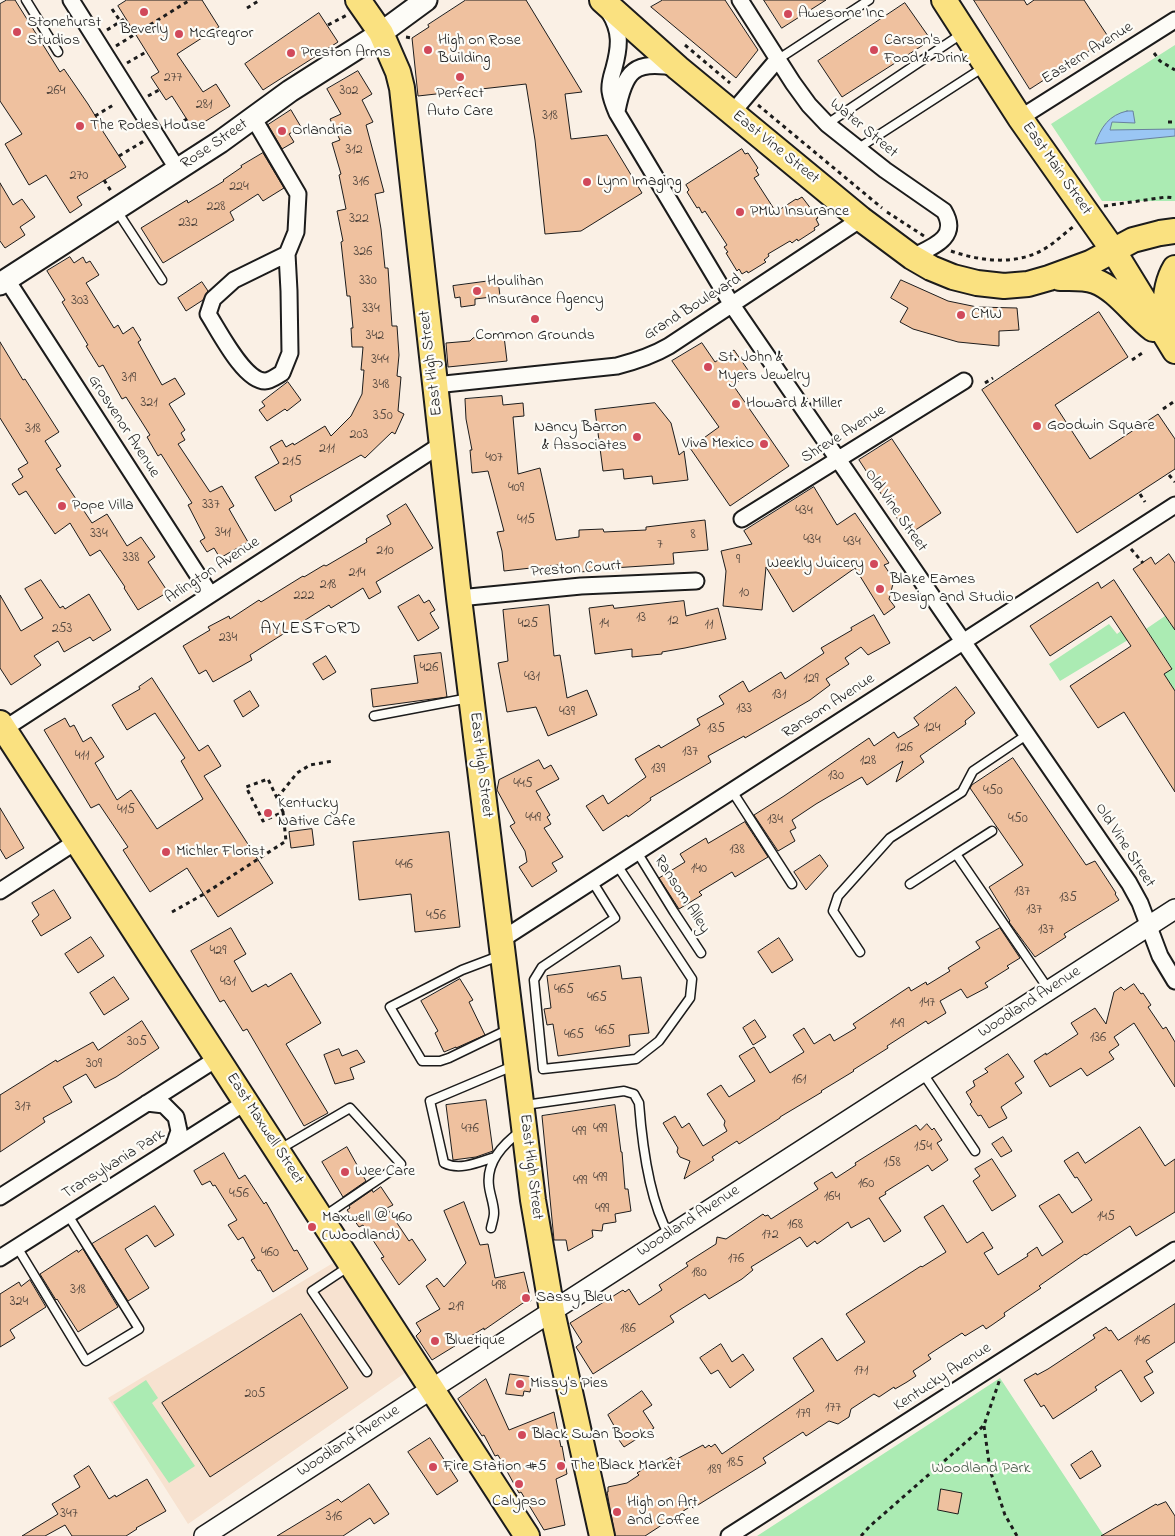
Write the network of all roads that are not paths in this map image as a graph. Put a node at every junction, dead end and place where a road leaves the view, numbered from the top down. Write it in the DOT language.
graph roads {
  1 [pos="26,0"];
  2 [pos="71,0"];
  3 [pos="426,0"];
  4 [pos="602,0"];
  5 [pos="740,0"];
  6 [pos="869,0"];
  7 [pos="944,0"];
  8 [pos="353,7"];
  9 [pos="1175,20"];
  10 [pos="381,32"];
  11 [pos="964,32"];
  12 [pos="58,52"];
  13 [pos="777,60"];
  14 [pos="986,66"];
  15 [pos="678,68"];
  16 [pos="617,113"];
  17 [pos="732,113"];
  18 [pos="1020,118"];
  19 [pos="254,119"];
  20 [pos="827,124"];
  21 [pos="858,149"];
  22 [pos="178,170"];
  23 [pos="114,200"];
  24 [pos="861,219"];
  25 [pos="1175,231"];
  26 [pos="1113,250"];
  27 [pos="287,254"];
  28 [pos="912,257"];
  29 [pos="1175,268"];
  30 [pos="1049,278"];
  31 [pos="162,280"];
  32 [pos="3,282"];
  33 [pos="732,305"];
  34 [pos="1171,345"];
  35 [pos="964,381"];
  36 [pos="434,385"];
  37 [pos="442,444"];
  38 [pos="838,459"];
  39 [pos="1175,505"];
  40 [pos="742,519"];
  41 [pos="696,581"];
  42 [pos="210,594"];
  43 [pos="459,598"];
  44 [pos="964,641"];
  45 [pos="471,698"];
  46 [pos="374,716"];
  47 [pos="2,726"];
  48 [pos="1028,734"];
  49 [pos="732,791"];
  50 [pos="992,831"];
  51 [pos="77,841"];
  52 [pos="637,852"];
  53 [pos="956,854"];
  54 [pos="617,865"];
  55 [pos="592,881"];
  56 [pos="792,884"];
  57 [pos="910,884"];
  58 [pos="0,891"];
  59 [pos="1175,909"];
  60 [pos="1147,926"];
  61 [pos="502,947"];
  62 [pos="860,952"];
  63 [pos="701,953"];
  64 [pos="1175,981"];
  65 [pos="1049,990"];
  66 [pos="512,1027"];
  67 [pos="218,1058"];
  68 [pos="517,1065"];
  69 [pos="922,1072"];
  70 [pos="246,1102"];
  71 [pos="147,1103"];
  72 [pos="522,1105"];
  73 [pos="524,1129"];
  74 [pos="173,1148"];
  75 [pos="278,1150"];
  76 [pos="975,1151"];
  77 [pos="495,1157"];
  78 [pos="0,1197"];
  79 [pos="68,1215"];
  80 [pos="322,1218"];
  81 [pos="491,1228"];
  82 [pos="669,1236"];
  83 [pos="18,1247"];
  84 [pos="1175,1250"];
  85 [pos="0,1258"];
  86 [pos="351,1264"];
  87 [pos="552,1311"];
  88 [pos="367,1372"];
  89 [pos="432,1388"];
  90 [pos="204,1536"];
  91 [pos="527,1536"];
  92 [pos="602,1536"];
  93 [pos="729,1536"];
  1 -- 12 [label="lane"];
  2 -- 22 [label="street"];
  3 -- 10 [label="main road, Rose Street"];
  4 -- 15 [label="main road, East Vine Street"];
  4 -- 16 [label="street, Old Vine Street"];
  5 -- 13 [label="street, Water Street"];
  6 -- 13 [label="lane"];
  7 -- 11 [label="main road, East Main Street"];
  8 -- 10 [label="main road, East High Street"];
  9 -- 18 [label="street, Eastern Avenue"];
  10 -- 19 [label="main road, Rose Street"];
  10 -- 36 [label="main road, East High Street"];
  11 -- 14 [label="main road, East Main Street"];
  11 -- 20 [label="lane"];
  13 -- 17 [label="street"];
  13 -- 20 [label="street, Water Street"];
  14 -- 18 [label="main road, East Main Street"];
  14 -- 21 [label="lane"];
  15 -- 16 [label="street"];
  15 -- 17 [label="main road, East Vine Street"];
  16 -- 33 [label="street, Old Vine Street"];
  17 -- 24 [label="main road, East Vine Street"];
  18 -- 26 [label="main road, East Main Street"];
  19 -- 22 [label="main road, Rose Street"];
  19 -- 27 [label="street"];
  20 -- 21 [label="street, Water Street"];
  21 -- 28 [label="street, Water Street"];
  22 -- 23 [label="main road, Rose Street"];
  23 -- 31 [label="lane"];
  23 -- 32 [label="main road, Rose Street"];
  24 -- 28 [label="main road, East Vine Street"];
  24 -- 33 [label="street, Grand Boulevard"];
  25 -- 26 [label="main road, East Vine Street"];
  26 -- 30 [label="main road, East Vine Street"];
  26 -- 34 [label="main road, East Main Street"];
  27 -- 27 [label="street"];
  28 -- 30 [label="main road, East Vine Street"];
  29 -- 34 [label="main road"];
  30 -- 34 [label="main road, East Vine Street"];
  32 -- 42 [label="street, Grosvenor Avenue"];
  33 -- 36 [label="street, Grand Boulevard"];
  33 -- 38 [label="street, Old Vine Street"];
  35 -- 38 [label="street, Shreve Avenue"];
  36 -- 37 [label="main road, East High Street"];
  37 -- 42 [label="street, Arlington Avenue"];
  37 -- 43 [label="main road, East High Street"];
  38 -- 40 [label="street, Shreve Avenue"];
  38 -- 44 [label="street, Old Vine Street"];
  39 -- 44 [label="street, Ransom Avenue"];
  41 -- 43 [label="street, Preston Court"];
  42 -- 47 [label="street, Arlington Avenue"];
  43 -- 45 [label="main road, East High Street"];
  44 -- 48 [label="street, Old Vine Street"];
  44 -- 49 [label="street, Ransom Avenue"];
  45 -- 46 [label="lane"];
  45 -- 61 [label="main road, East High Street"];
  47 -- 51 [label="main road, East Maxwell Street"];
  48 -- 60 [label="street, Old Vine Street"];
  48 -- 62 [label="lane"];
  49 -- 52 [label="street, Ransom Avenue"];
  49 -- 56 [label="lane"];
  50 -- 53 [label="lane"];
  51 -- 58 [label="street"];
  51 -- 67 [label="main road, East Maxwell Street"];
  52 -- 54 [label="street, Ransom Avenue"];
  52 -- 63 [label="lane, Ransom Alley"];
  53 -- 57 [label="lane"];
  53 -- 65 [label="lane"];
  54 -- 55 [label="street, Ransom Avenue"];
  54 -- 55 [label="lane"];
  55 -- 61 [label="street, Ransom Avenue"];
  59 -- 60 [label="street, Woodland Avenue"];
  60 -- 64 [label="street, Old Vine Street"];
  60 -- 65 [label="street, Woodland Avenue"];
  61 -- 66 [label="main road, East High Street"];
  61 -- 66 [label="lane"];
  65 -- 69 [label="street, Woodland Avenue"];
  66 -- 68 [label="main road, East High Street"];
  67 -- 70 [label="main road, East Maxwell Street"];
  67 -- 71 [label="street, Transylvania Park"];
  68 -- 72 [label="main road, East High Street"];
  68 -- 77 [label="lane"];
  69 -- 76 [label="lane"];
  69 -- 82 [label="street, Woodland Avenue"];
  70 -- 74 [label="street, Transylvania Park"];
  70 -- 75 [label="main road, East Maxwell Street"];
  71 -- 74 [label="street"];
  71 -- 78 [label="street, Transylvania Park"];
  72 -- 73 [label="main road, East High Street"];
  72 -- 82 [label="lane"];
  73 -- 77 [label="lane"];
  73 -- 87 [label="main road, East High Street"];
  74 -- 79 [label="street, Transylvania Park"];
  75 -- 80 [label="main road, East Maxwell Street"];
  75 -- 80 [label="lane"];
  77 -- 81 [label="lane"];
  79 -- 83 [label="street, Transylvania Park"];
  79 -- 83 [label="lane"];
  80 -- 86 [label="main road, East Maxwell Street"];
  82 -- 87 [label="street, Woodland Avenue"];
  83 -- 85 [label="street, Transylvania Park"];
  84 -- 93 [label="street, Kentucky Avenue"];
  86 -- 88 [label="lane"];
  86 -- 89 [label="main road, East Maxwell Street"];
  87 -- 89 [label="street, Woodland Avenue"];
  87 -- 92 [label="main road, East High Street"];
  89 -- 90 [label="street, Woodland Avenue"];
  89 -- 91 [label="main road, East Maxwell Street"];
}
